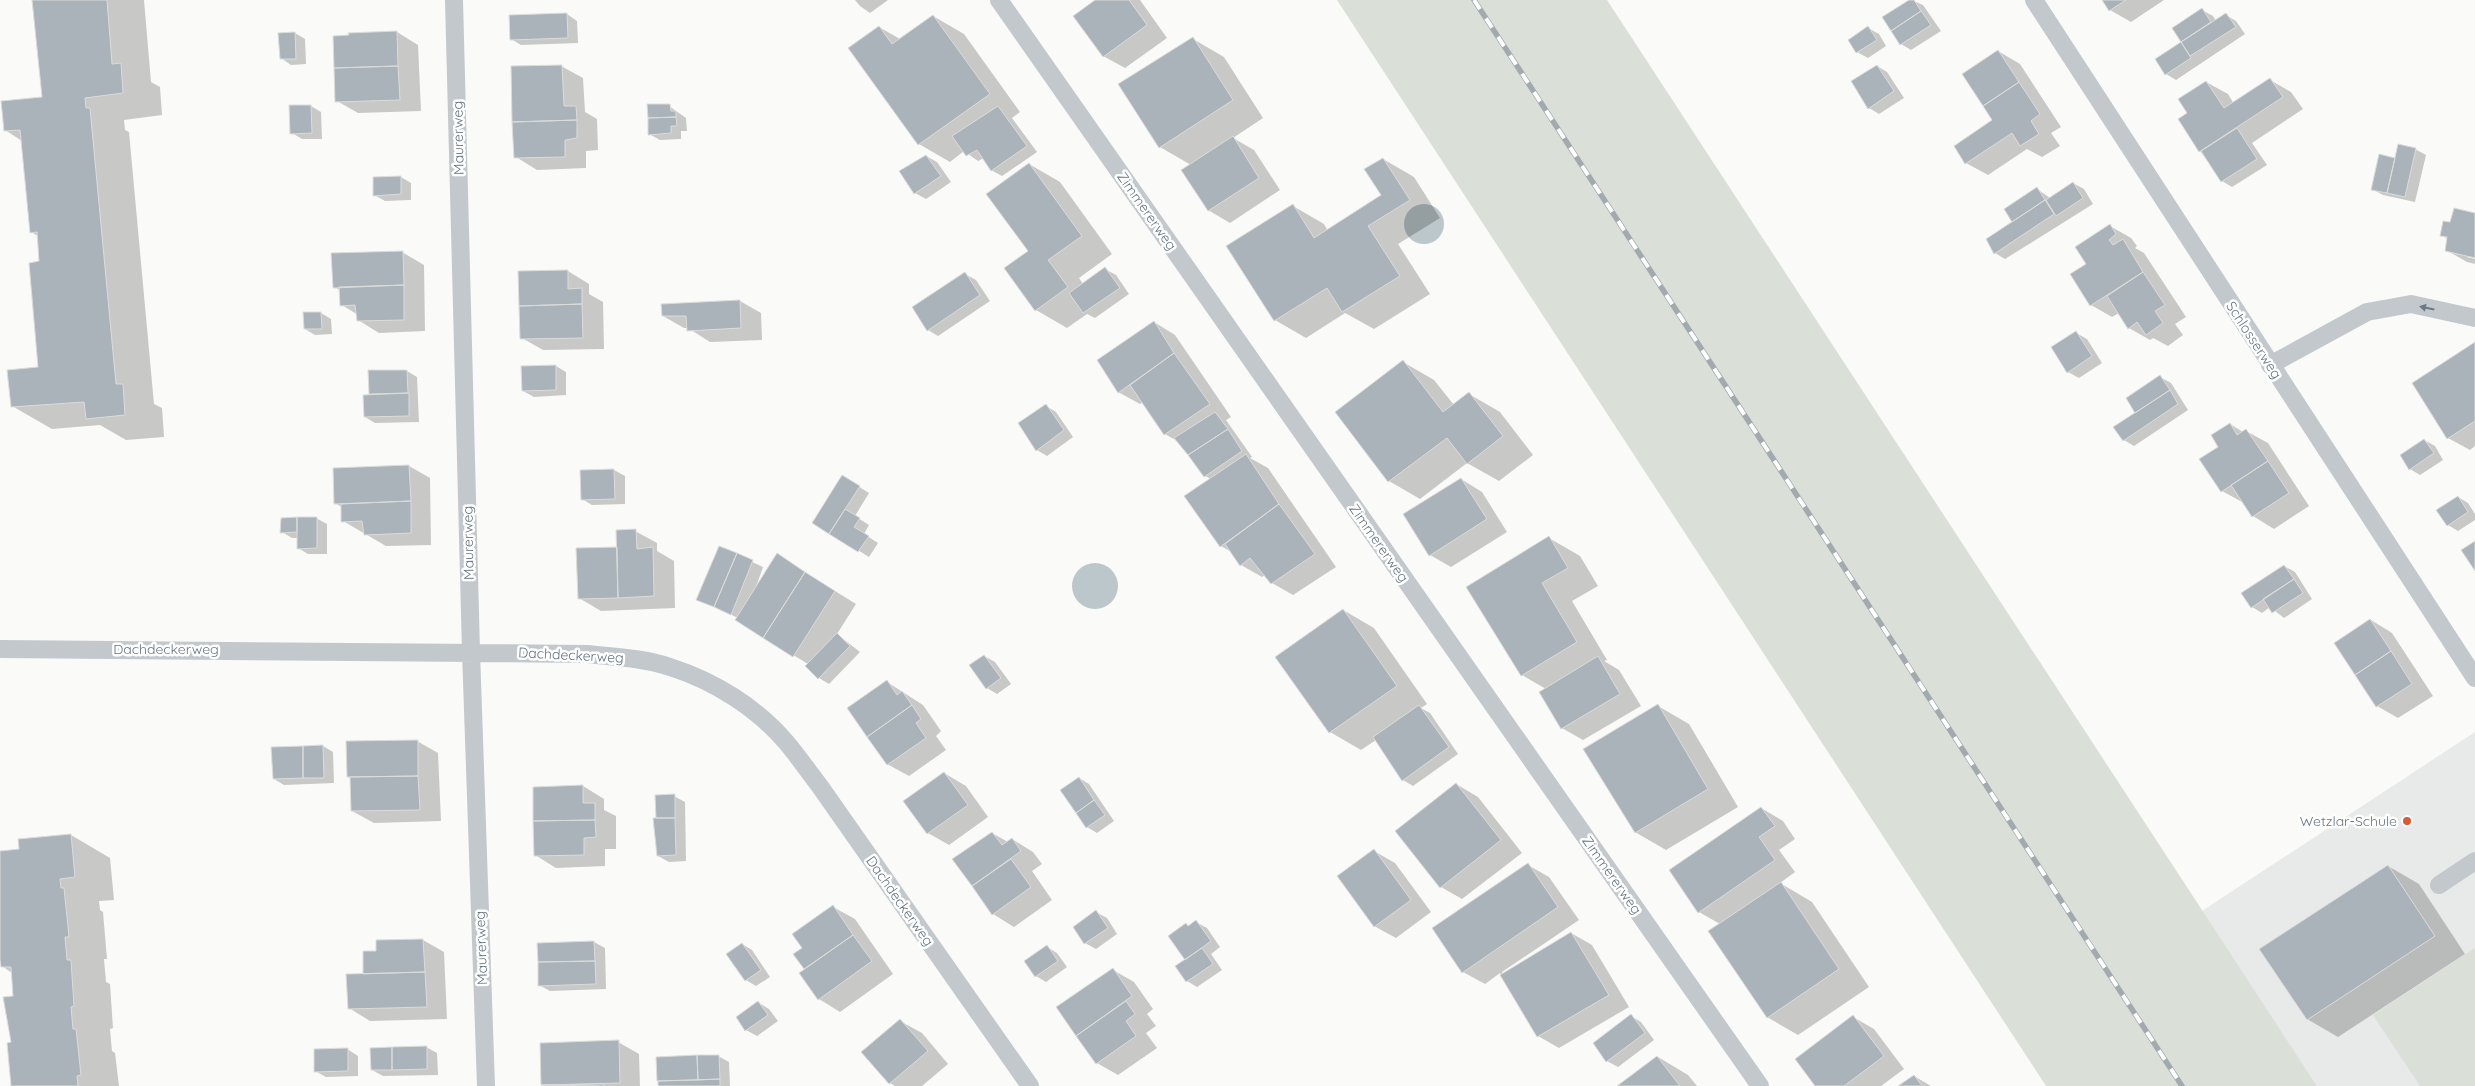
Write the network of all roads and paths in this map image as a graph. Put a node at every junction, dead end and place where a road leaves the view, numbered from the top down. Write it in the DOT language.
graph roads {
  1 [pos="454,0"];
  2 [pos="999,0"];
  3 [pos="2034,0"];
  4 [pos="2475,318"];
  5 [pos="2270,365"];
  6 [pos="0,648"];
  7 [pos="471,652"];
  8 [pos="2475,678"];
  9 [pos="2475,862"];
  10 [pos="2439,885"];
  11 [pos="486,1086"];
  12 [pos="1030,1086"];
  13 [pos="1760,1086"];
  1 -- 7 [label="lane, Maurerweg"];
  2 -- 13 [label="lane, Zimmererweg"];
  3 -- 5 [label="lane, Schlosserweg"];
  4 -- 5 [label="lane, one-way"];
  5 -- 8 [label="lane, Schlosserweg"];
  6 -- 7 [label="lane, Dachdeckerweg"];
  7 -- 11 [label="lane, Maurerweg"];
  7 -- 12 [label="lane, Dachdeckerweg"];
  9 -- 10 [label="lane"];
}
